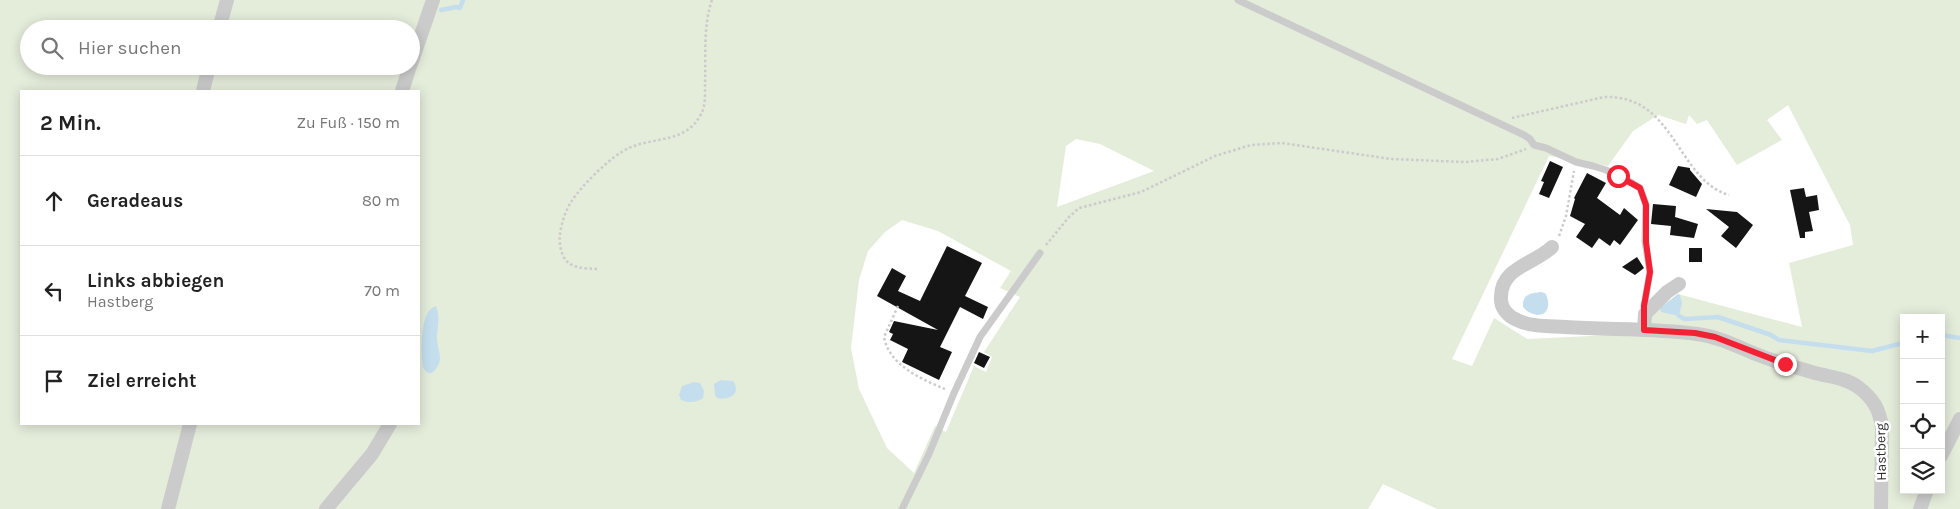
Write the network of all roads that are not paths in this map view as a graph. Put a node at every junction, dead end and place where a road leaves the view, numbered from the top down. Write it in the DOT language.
graph roads {
  1 [pos="227,0"];
  2 [pos="433,0"];
  3 [pos="1238,0"];
  4 [pos="221,20"];
  5 [pos="420,38"];
  6 [pos="207,75"];
  7 [pos="408,75"];
  8 [pos="203,90"];
  9 [pos="402,90"];
  10 [pos="1552,247"];
  11 [pos="1040,253"];
  12 [pos="1679,284"];
  13 [pos="1645,314"];
  14 [pos="1644,330"];
  15 [pos="1960,419"];
  16 [pos="190,425"];
  17 [pos="389,425"];
  18 [pos="1945,449"];
  19 [pos="1926,494"];
  20 [pos="168,509"];
  21 [pos="326,509"];
  22 [pos="902,509"];
  23 [pos="1881,509"];
  24 [pos="1920,509"];
  1 -- 4 [label="street"];
  2 -- 5 [label="street"];
  3 -- 13 [label="lane"];
  6 -- 8 [label="street"];
  7 -- 9 [label="street"];
  10 -- 14 [label="street, Hastberg"];
  11 -- 22 [label="lane"];
  12 -- 13 [label="street"];
  13 -- 14 [label="street"];
  14 -- 23 [label="street, Hastberg"];
  15 -- 18 [label="street"];
  16 -- 20 [label="street"];
  17 -- 21 [label="street"];
  19 -- 24 [label="street"];
}
